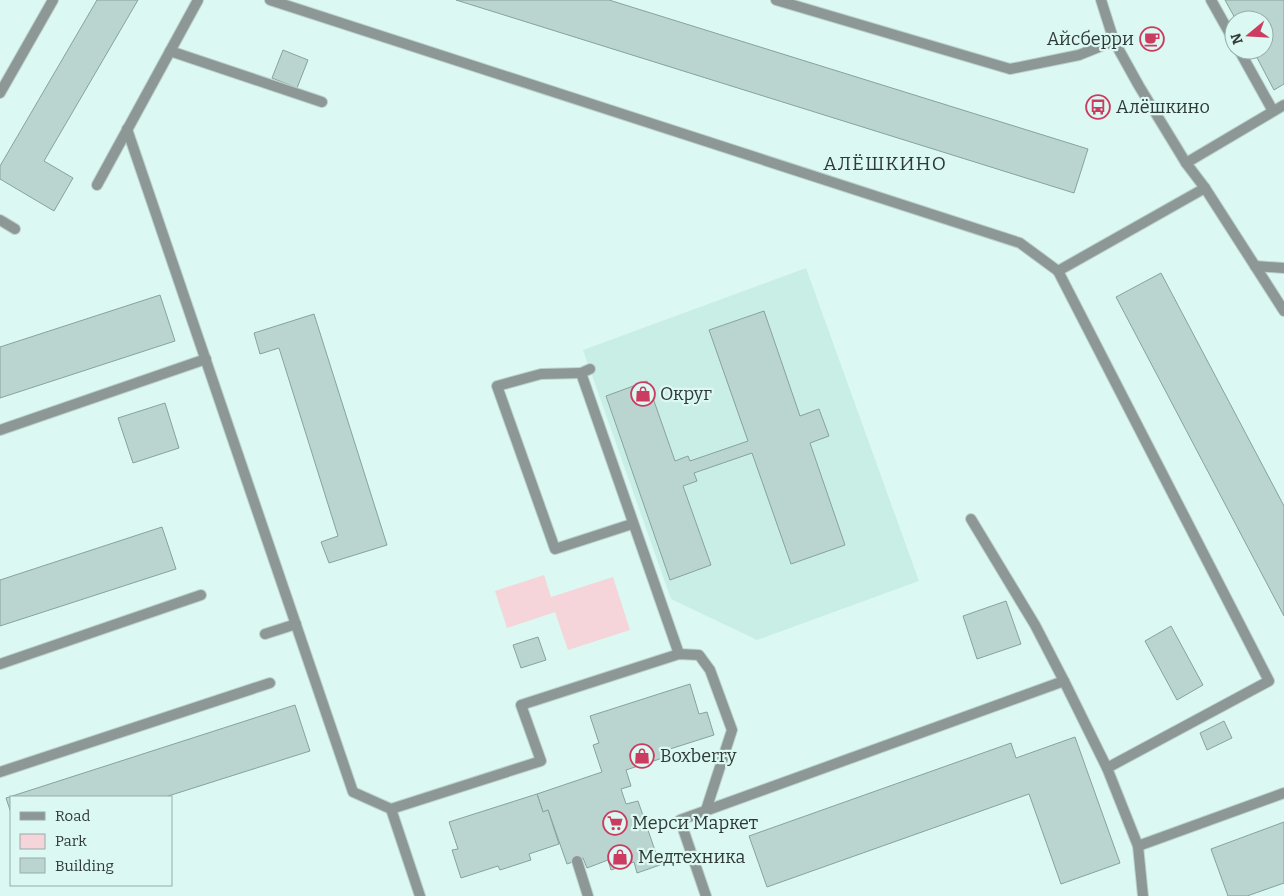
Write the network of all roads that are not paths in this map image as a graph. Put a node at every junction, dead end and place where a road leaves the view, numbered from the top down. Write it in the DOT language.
graph roads {
  1 [pos="52,0"];
  2 [pos="198,0"];
  3 [pos="270,0"];
  4 [pos="776,0"];
  5 [pos="1101,0"];
  6 [pos="1211,0"];
  7 [pos="1224,23"];
  8 [pos="1114,41"];
  9 [pos="170,51"];
  10 [pos="1245,60"];
  11 [pos="0,93"];
  12 [pos="322,102"];
  13 [pos="1284,105"];
  14 [pos="1273,111"];
  15 [pos="127,129"];
  16 [pos="1186,163"];
  17 [pos="97,185"];
  18 [pos="1205,188"];
  19 [pos="0,220"];
  20 [pos="15,229"];
  21 [pos="1255,266"];
  22 [pos="1284,268"];
  23 [pos="1058,270"];
  24 [pos="1284,310"];
  25 [pos="206,359"];
  26 [pos="0,430"];
  27 [pos="971,519"];
  28 [pos="632,524"];
  29 [pos="201,595"];
  30 [pos="296,624"];
  31 [pos="265,634"];
  32 [pos="679,654"];
  33 [pos="0,664"];
  34 [pos="1064,681"];
  35 [pos="270,683"];
  36 [pos="1108,768"];
  37 [pos="0,772"];
  38 [pos="1284,793"];
  39 [pos="391,809"];
  40 [pos="706,810"];
  41 [pos="1138,846"];
  42 [pos="577,861"];
  43 [pos="420,896"];
  44 [pos="588,896"];
  45 [pos="706,896"];
  46 [pos="1143,896"];
  1 -- 11 [label="street"];
  2 -- 9 [label="street"];
  3 -- 23 [label="street"];
  4 -- 8 [label="street"];
  5 -- 8 [label="street"];
  6 -- 7 [label="street"];
  8 -- 16 [label="street"];
  9 -- 12 [label="street"];
  9 -- 15 [label="street"];
  10 -- 14 [label="street"];
  13 -- 14 [label="street"];
  14 -- 16 [label="street"];
  15 -- 17 [label="street"];
  15 -- 25 [label="street"];
  16 -- 18 [label="street"];
  18 -- 21 [label="street"];
  18 -- 23 [label="street"];
  19 -- 20 [label="street"];
  21 -- 22 [label="street"];
  21 -- 24 [label="street"];
  23 -- 36 [label="street"];
  25 -- 26 [label="street"];
  25 -- 30 [label="street"];
  27 -- 34 [label="street"];
  28 -- 28 [label="street"];
  28 -- 32 [label="street"];
  29 -- 33 [label="street"];
  30 -- 31 [label="street"];
  30 -- 39 [label="street"];
  32 -- 39 [label="street"];
  32 -- 40 [label="street"];
  34 -- 36 [label="street"];
  34 -- 40 [label="street"];
  35 -- 37 [label="street"];
  36 -- 41 [label="street"];
  38 -- 41 [label="street"];
  39 -- 43 [label="street"];
  40 -- 45 [label="street"];
  41 -- 46 [label="street"];
  42 -- 44 [label="street"];
}
